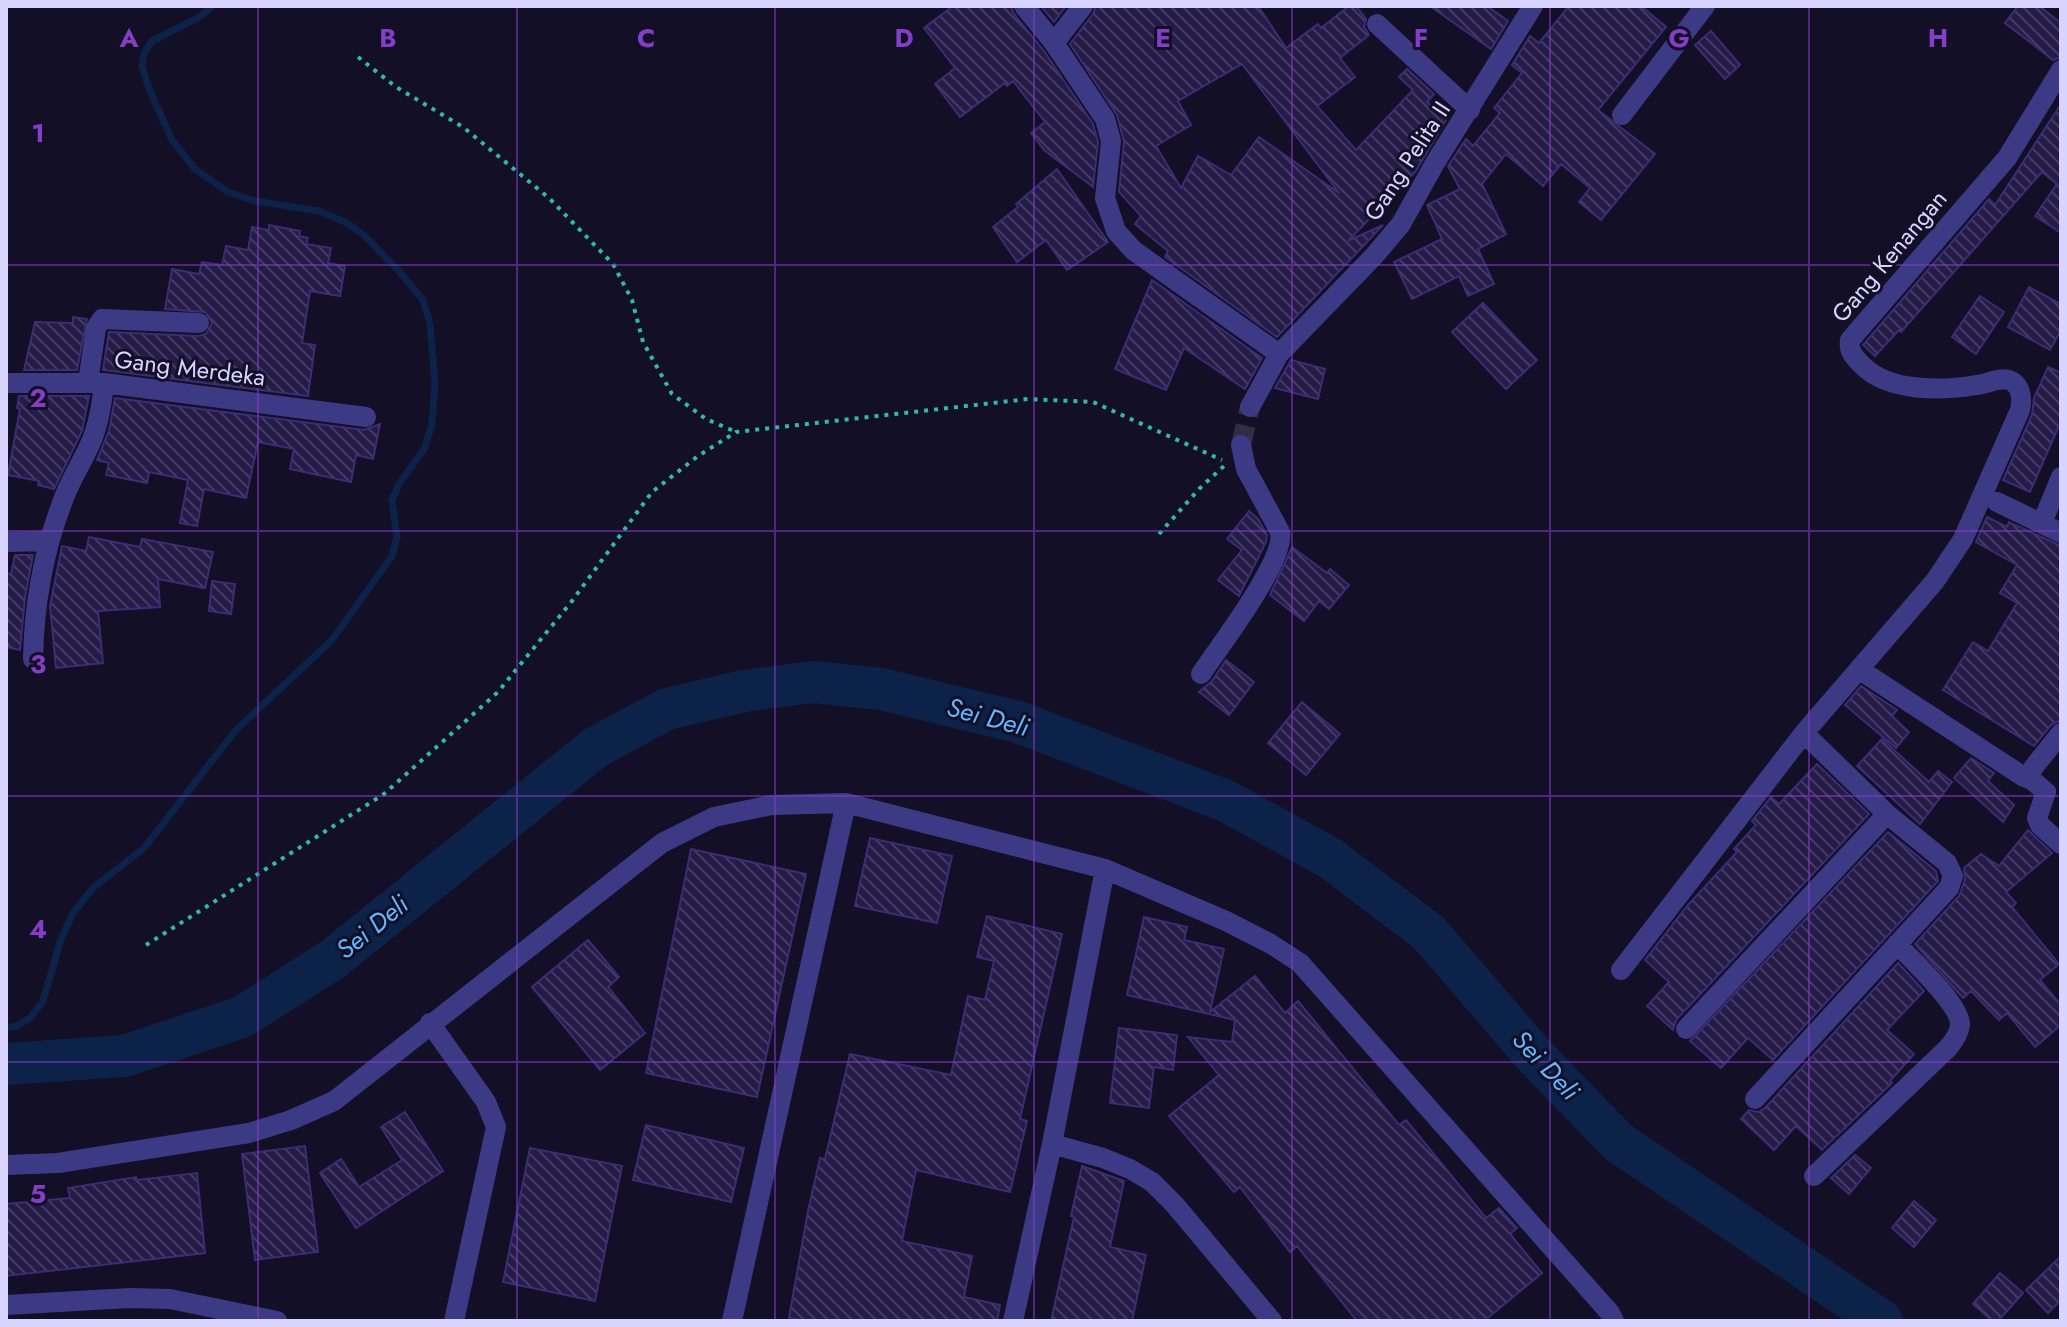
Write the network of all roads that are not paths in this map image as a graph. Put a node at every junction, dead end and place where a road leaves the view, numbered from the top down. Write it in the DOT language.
graph roads {
  1 [pos="1024,6"];
  2 [pos="1083,6"];
  3 [pos="1533,6"];
  4 [pos="1705,6"];
  5 [pos="1377,24"];
  6 [pos="1054,43"];
  7 [pos="2061,70"];
  8 [pos="1470,110"];
  9 [pos="1622,115"];
  10 [pos="199,323"];
  11 [pos="1279,354"];
  12 [pos="6,383"];
  13 [pos="96,383"];
  14 [pos="1250,407"];
  15 [pos="366,417"];
  16 [pos="1241,445"];
  17 [pos="2061,477"];
  18 [pos="1991,498"];
  19 [pos="2042,523"];
  20 [pos="2061,533"];
  21 [pos="49,541"];
  22 [pos="6,542"];
  23 [pos="33,659"];
  24 [pos="1860,670"];
  25 [pos="1201,674"];
  26 [pos="1804,733"];
  27 [pos="2061,733"];
  28 [pos="2033,768"];
  29 [pos="846,803"];
  30 [pos="1887,814"];
  31 [pos="2061,844"];
  32 [pos="1105,869"];
  33 [pos="1897,944"];
  34 [pos="1621,970"];
  35 [pos="430,1023"];
  36 [pos="1686,1029"];
  37 [pos="1755,1099"];
  38 [pos="1052,1144"];
  39 [pos="6,1165"];
  40 [pos="1814,1176"];
  41 [pos="6,1305"];
  42 [pos="277,1321"];
  43 [pos="454,1321"];
  44 [pos="732,1321"];
  45 [pos="1013,1321"];
  46 [pos="1272,1321"];
  47 [pos="1614,1321"];
  1 -- 6 [label="street"];
  2 -- 6 [label="street"];
  3 -- 8 [label="street, Gang Pelita II"];
  4 -- 9 [label="street"];
  5 -- 8 [label="street"];
  6 -- 11 [label="street"];
  7 -- 18 [label="street, Gang Kenangan"];
  8 -- 11 [label="street, Gang Pelita II"];
  10 -- 13 [label="street"];
  11 -- 14 [label="street, Gang Pelita II"];
  12 -- 13 [label="street, Gang Merdeka"];
  13 -- 15 [label="street, Gang Merdeka"];
  13 -- 21 [label="street"];
  16 -- 25 [label="street"];
  17 -- 19 [label="street"];
  18 -- 19 [label="street"];
  18 -- 24 [label="street"];
  19 -- 20 [label="street"];
  21 -- 22 [label="street"];
  21 -- 23 [label="street"];
  24 -- 26 [label="street"];
  24 -- 31 [label="street"];
  26 -- 30 [label="street"];
  26 -- 34 [label="street"];
  27 -- 28 [label="street"];
  29 -- 32 [label="street"];
  29 -- 35 [label="street"];
  29 -- 44 [label="street"];
  30 -- 33 [label="street"];
  30 -- 36 [label="street"];
  32 -- 38 [label="street"];
  32 -- 47 [label="street"];
  33 -- 37 [label="street"];
  33 -- 40 [label="street"];
  35 -- 39 [label="street"];
  35 -- 43 [label="street"];
  38 -- 45 [label="street"];
  38 -- 46 [label="street"];
  41 -- 42 [label="street"];
}
